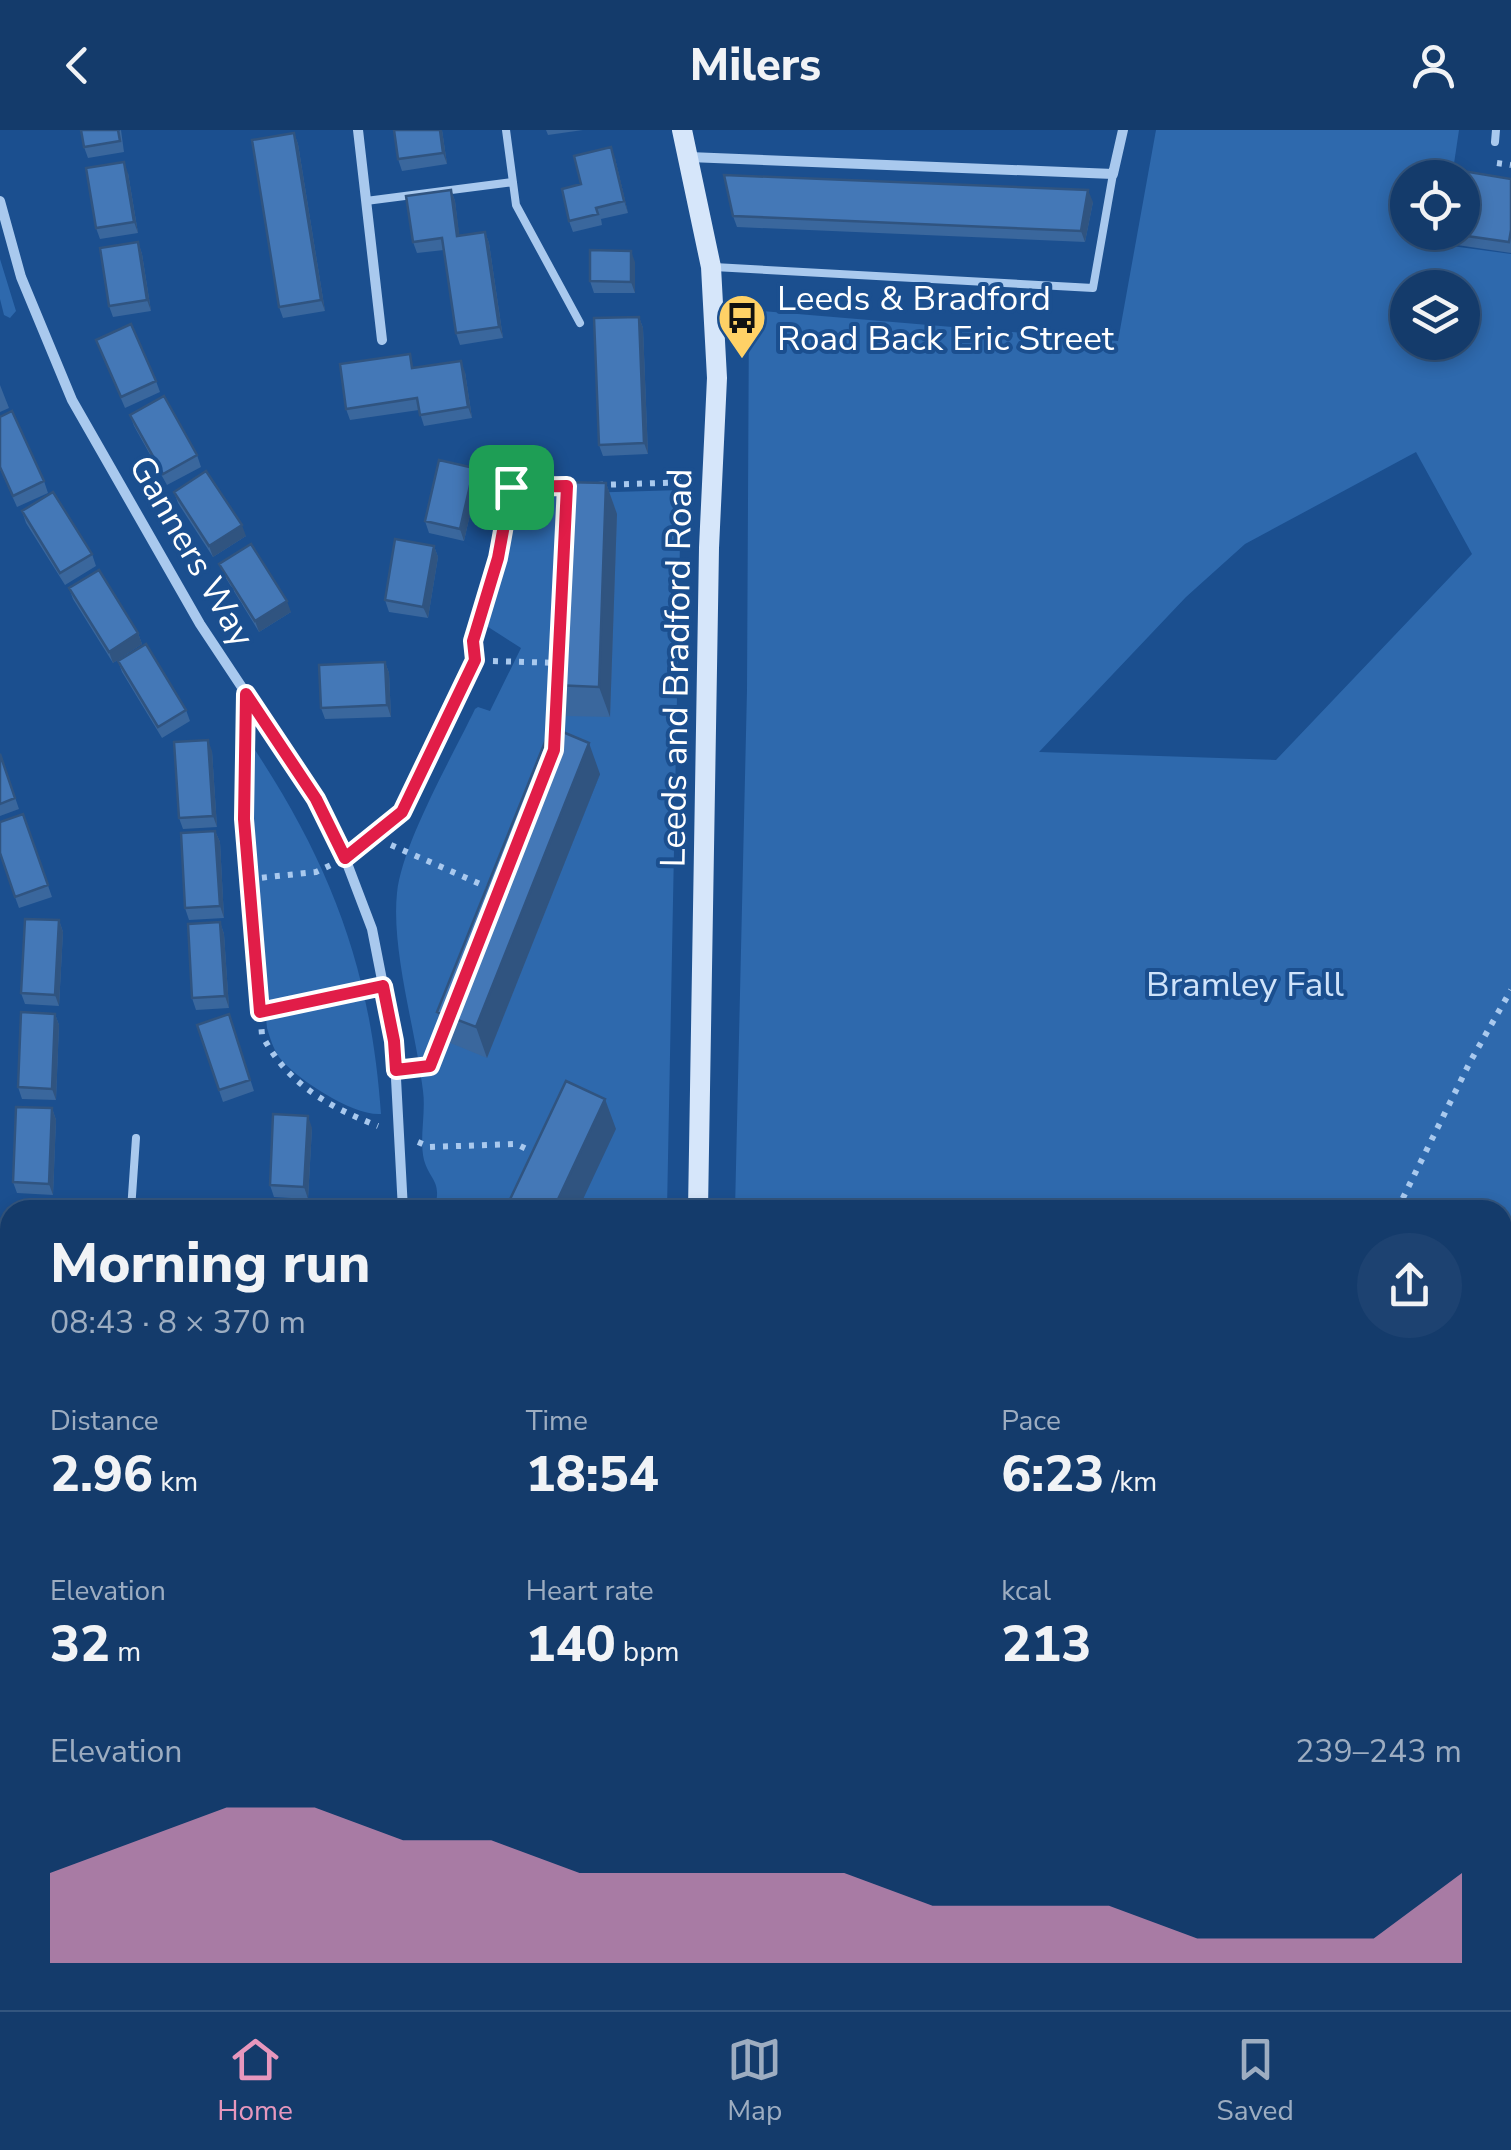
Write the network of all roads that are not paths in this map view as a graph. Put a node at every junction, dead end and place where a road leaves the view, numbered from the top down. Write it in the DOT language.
graph roads {
  1 [pos="358,130"];
  2 [pos="506,130"];
  3 [pos="682,130"];
  4 [pos="1123,130"];
  5 [pos="1496,130"];
  6 [pos="1495,142"];
  7 [pos="689,157"];
  8 [pos="1112,174"];
  9 [pos="513,182"];
  10 [pos="0,201"];
  11 [pos="366,201"];
  12 [pos="711,266"];
  13 [pos="580,323"];
  14 [pos="382,340"];
  15 [pos="475,660"];
  16 [pos="345,858"];
  17 [pos="136,1138"];
  18 [pos="132,1200"];
  19 [pos="402,1200"];
  20 [pos="698,1200"];
  1 -- 11 [label="street"];
  2 -- 9 [label="lane"];
  3 -- 7 [label="main road, Leeds and Bradford Road"];
  4 -- 8 [label="street"];
  5 -- 6 [label="lane"];
  7 -- 8 [label="street"];
  7 -- 12 [label="main road, Leeds and Bradford Road"];
  8 -- 12 [label="lane"];
  9 -- 11 [label="lane"];
  9 -- 13 [label="lane"];
  10 -- 16 [label="street, Ganners Way"];
  11 -- 14 [label="street"];
  12 -- 20 [label="main road, Leeds and Bradford Road"];
  15 -- 16 [label="street"];
  16 -- 19 [label="street, Ganners Way"];
  17 -- 18 [label="lane"];
}
